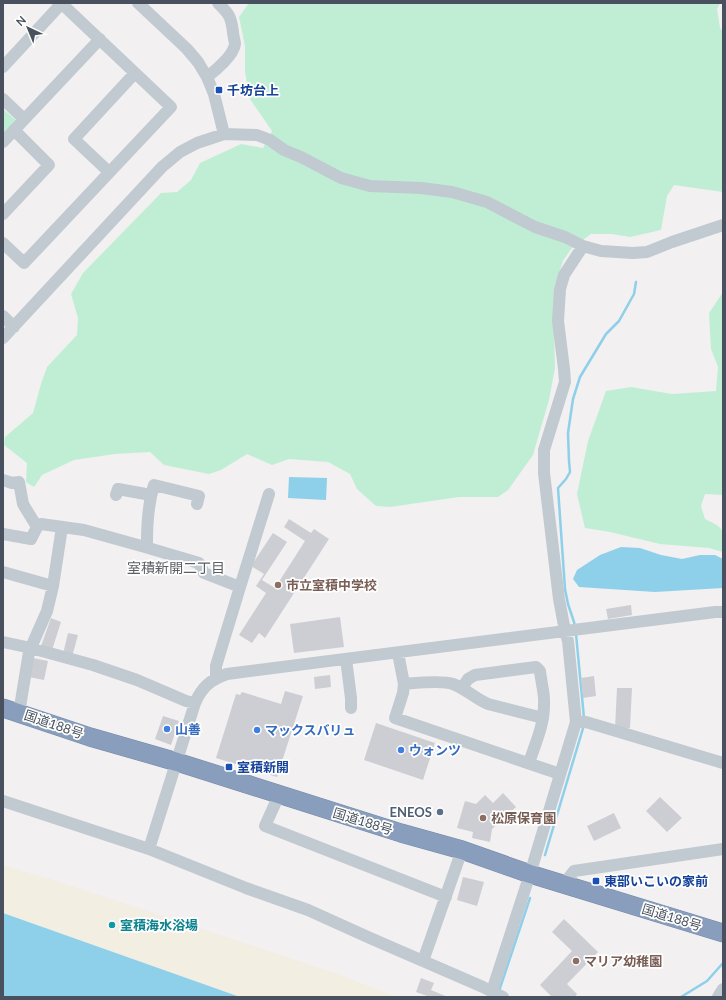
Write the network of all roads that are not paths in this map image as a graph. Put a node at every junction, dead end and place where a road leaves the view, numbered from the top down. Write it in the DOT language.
graph roads {
  1 [pos="61,3"];
  2 [pos="138,3"];
  3 [pos="218,3"];
  4 [pos="100,40"];
  5 [pos="3,67"];
  6 [pos="135,73"];
  7 [pos="207,77"];
  8 [pos="3,98"];
  9 [pos="24,119"];
  10 [pos="14,130"];
  11 [pos="224,134"];
  12 [pos="3,142"];
  13 [pos="110,172"];
  14 [pos="3,214"];
  15 [pos="723,225"];
  16 [pos="3,243"];
  17 [pos="583,246"];
  18 [pos="3,316"];
  19 [pos="14,326"];
  20 [pos="3,338"];
  21 [pos="3,480"];
  22 [pos="269,494"];
  23 [pos="116,495"];
  24 [pos="151,495"];
  25 [pos="197,504"];
  26 [pos="37,527"];
  27 [pos="62,527"];
  28 [pos="3,534"];
  29 [pos="145,546"];
  30 [pos="3,572"];
  31 [pos="53,586"];
  32 [pos="240,587"];
  33 [pos="723,612"];
  34 [pos="565,631"];
  35 [pos="3,642"];
  36 [pos="31,648"];
  37 [pos="398,653"];
  38 [pos="346,659"];
  39 [pos="216,678"];
  40 [pos="404,684"];
  41 [pos="462,688"];
  42 [pos="195,702"];
  43 [pos="351,708"];
  44 [pos="11,710"];
  45 [pos="543,718"];
  46 [pos="576,722"];
  47 [pos="176,762"];
  48 [pos="529,763"];
  49 [pos="723,763"];
  50 [pos="560,774"];
  51 [pos="279,794"];
  52 [pos="3,801"];
  53 [pos="723,848"];
  54 [pos="149,849"];
  55 [pos="462,850"];
  56 [pos="530,874"];
  57 [pos="564,884"];
  58 [pos="446,897"];
  59 [pos="723,933"];
  60 [pos="423,961"];
  61 [pos="723,989"];
  62 [pos="492,991"];
  63 [pos="503,997"];
  64 [pos="718,997"];
  1 -- 4 [label="street"];
  1 -- 5 [label="street"];
  2 -- 7 [label="street"];
  3 -- 7 [label="street"];
  4 -- 6 [label="street"];
  4 -- 9 [label="street"];
  6 -- 13 [label="street"];
  6 -- 13 [label="street"];
  7 -- 11 [label="street"];
  8 -- 9 [label="street"];
  9 -- 10 [label="street"];
  10 -- 12 [label="street"];
  10 -- 14 [label="street"];
  11 -- 17 [label="street"];
  11 -- 19 [label="street"];
  13 -- 16 [label="street"];
  15 -- 17 [label="street"];
  17 -- 34 [label="street"];
  18 -- 19 [label="street"];
  19 -- 20 [label="street"];
  21 -- 26 [label="street"];
  22 -- 32 [label="street"];
  23 -- 24 [label="street"];
  24 -- 25 [label="street"];
  24 -- 29 [label="street"];
  26 -- 27 [label="street"];
  26 -- 28 [label="street"];
  27 -- 29 [label="street"];
  27 -- 31 [label="street"];
  29 -- 32 [label="street"];
  30 -- 31 [label="street"];
  31 -- 36 [label="street"];
  32 -- 39 [label="street"];
  33 -- 34 [label="street"];
  34 -- 37 [label="street"];
  34 -- 46 [label="street"];
  35 -- 36 [label="street"];
  36 -- 42 [label="street"];
  36 -- 44 [label="street"];
  37 -- 38 [label="street"];
  37 -- 40 [label="street"];
  38 -- 39 [label="street"];
  38 -- 43 [label="street"];
  39 -- 42 [label="street"];
  40 -- 41 [label="street"];
  40 -- 48 [label="street"];
  41 -- 45 [label="street"];
  41 -- 45 [label="street"];
  42 -- 47 [label="street"];
  44 -- 47 [label="highway, 国道188号"];
  45 -- 48 [label="street"];
  46 -- 49 [label="street"];
  46 -- 50 [label="street"];
  47 -- 51 [label="highway, 国道188号"];
  47 -- 54 [label="street"];
  48 -- 50 [label="street"];
  50 -- 56 [label="street"];
  51 -- 55 [label="highway, 国道188号"];
  51 -- 58 [label="street"];
  52 -- 54 [label="street"];
  53 -- 57 [label="street"];
  54 -- 60 [label="street"];
  55 -- 56 [label="highway, 国道188号"];
  55 -- 58 [label="street"];
  56 -- 57 [label="highway, 国道188号"];
  56 -- 62 [label="street"];
  57 -- 59 [label="highway, 国道188号"];
  58 -- 60 [label="street"];
  60 -- 62 [label="street"];
  61 -- 64 [label="street"];
  62 -- 63 [label="street"];
}
